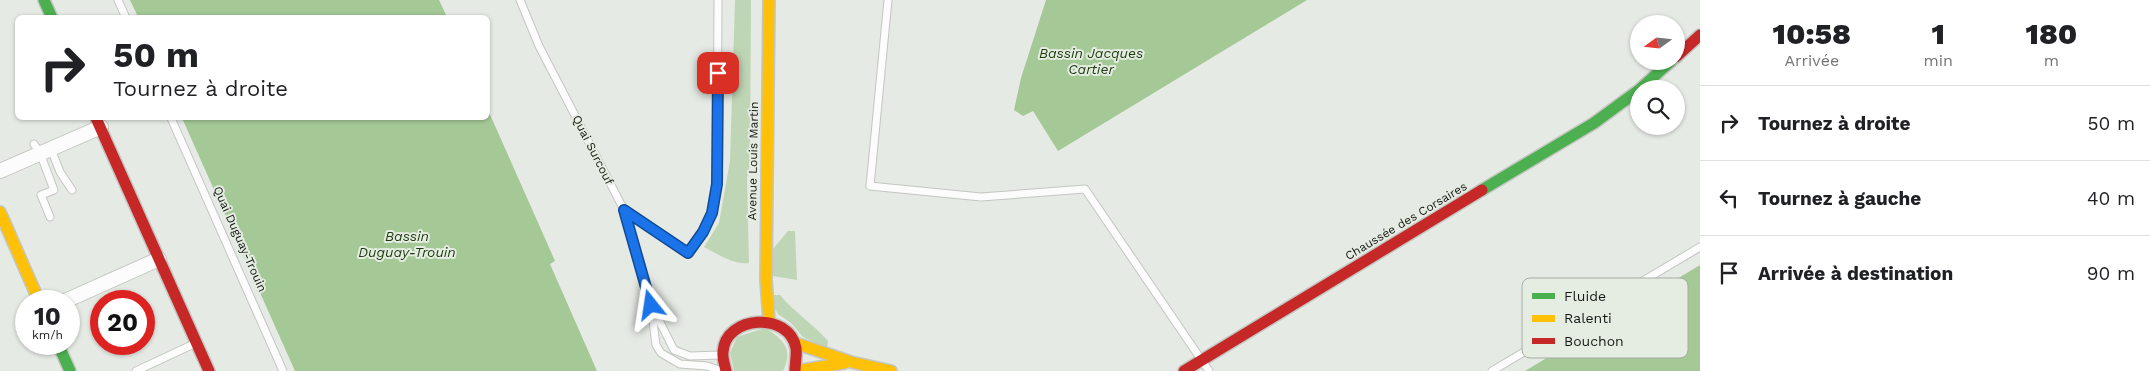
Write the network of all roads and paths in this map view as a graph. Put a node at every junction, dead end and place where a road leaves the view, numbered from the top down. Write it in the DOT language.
graph roads {
  1 [pos="44,0"];
  2 [pos="118,0"];
  3 [pos="520,0"];
  4 [pos="718,0"];
  5 [pos="769,0"];
  6 [pos="888,0"];
  7 [pos="51,15"];
  8 [pos="125,15"];
  9 [pos="1700,35"];
  10 [pos="1685,49"];
  11 [pos="1662,70"];
  12 [pos="1650,80"];
  13 [pos="1630,96"];
  14 [pos="172,120"];
  15 [pos="99,122"];
  16 [pos="42,148"];
  17 [pos="0,171"];
  18 [pos="72,190"];
  19 [pos="624,210"];
  20 [pos="0,212"];
  21 [pos="50,217"];
  22 [pos="1700,247"];
  23 [pos="159,259"];
  24 [pos="1648,278"];
  25 [pos="34,290"];
  26 [pos="80,294"];
  27 [pos="651,305"];
  28 [pos="769,321"];
  29 [pos="196,343"];
  30 [pos="795,343"];
  31 [pos="1522,353"];
  32 [pos="723,354"];
  33 [pos="63,355"];
  34 [pos="1204,360"];
  35 [pos="851,362"];
  36 [pos="70,371"];
  37 [pos="136,371"];
  38 [pos="209,371"];
  39 [pos="283,371"];
  40 [pos="724,371"];
  41 [pos="796,371"];
  42 [pos="887,371"];
  43 [pos="1184,371"];
  44 [pos="1209,371"];
  45 [pos="1492,371"];
  1 -- 7 [label="street"];
  2 -- 8 [label="lane"];
  3 -- 19 [label="lane, Quai Surcouf"];
  4 -- 19 [label="lane"];
  5 -- 28 [label="street, Avenue Louis Martin"];
  6 -- 34 [label="lane"];
  9 -- 10 [label="street"];
  11 -- 12 [label="street, Chaussée des Corsaires"];
  13 -- 34 [label="street, Chaussée des Corsaires"];
  14 -- 39 [label="lane, Quai Duguay-Trouin"];
  15 -- 16 [label="street"];
  15 -- 23 [label="street"];
  16 -- 17 [label="street"];
  16 -- 18 [label="lane"];
  16 -- 21 [label="lane"];
  19 -- 27 [label="lane, Quai Surcouf"];
  20 -- 25 [label="street"];
  22 -- 24 [label="lane"];
  23 -- 26 [label="street"];
  23 -- 29 [label="street"];
  27 -- 32 [label="lane"];
  27 -- 40 [label="lane"];
  28 -- 30 [label="street"];
  28 -- 32 [label="street"];
  29 -- 37 [label="lane"];
  29 -- 38 [label="street"];
  30 -- 35 [label="street"];
  30 -- 41 [label="street"];
  31 -- 45 [label="lane"];
  32 -- 40 [label="street"];
  33 -- 36 [label="street"];
  34 -- 43 [label="street, Chaussée des Corsaires"];
  34 -- 44 [label="lane"];
  35 -- 41 [label="street"];
  35 -- 42 [label="street"];
}
